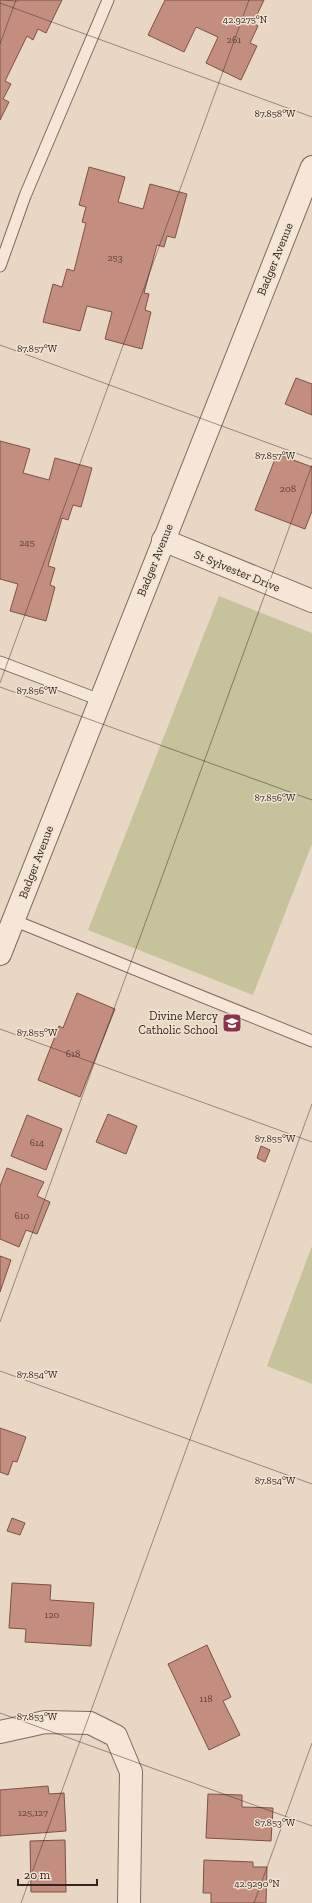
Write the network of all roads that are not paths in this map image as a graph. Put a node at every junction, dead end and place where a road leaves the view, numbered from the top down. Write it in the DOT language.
graph roads {
  1 [pos="108,0"];
  2 [pos="312,167"];
  3 [pos="0,266"];
  4 [pos="163,540"];
  5 [pos="312,601"];
  6 [pos="0,662"];
  7 [pos="100,700"];
  8 [pos="13,920"];
  9 [pos="0,954"];
  10 [pos="312,1041"];
  11 [pos="0,1732"];
  12 [pos="129,1903"];
  1 -- 3 [label="lane"];
  2 -- 4 [label="street, Badger Avenue"];
  4 -- 5 [label="street, St Sylvester Drive"];
  4 -- 7 [label="street, Badger Avenue"];
  6 -- 7 [label="lane"];
  7 -- 8 [label="street, Badger Avenue"];
  8 -- 9 [label="street, Badger Avenue"];
  8 -- 10 [label="lane"];
  11 -- 12 [label="street"];
}
